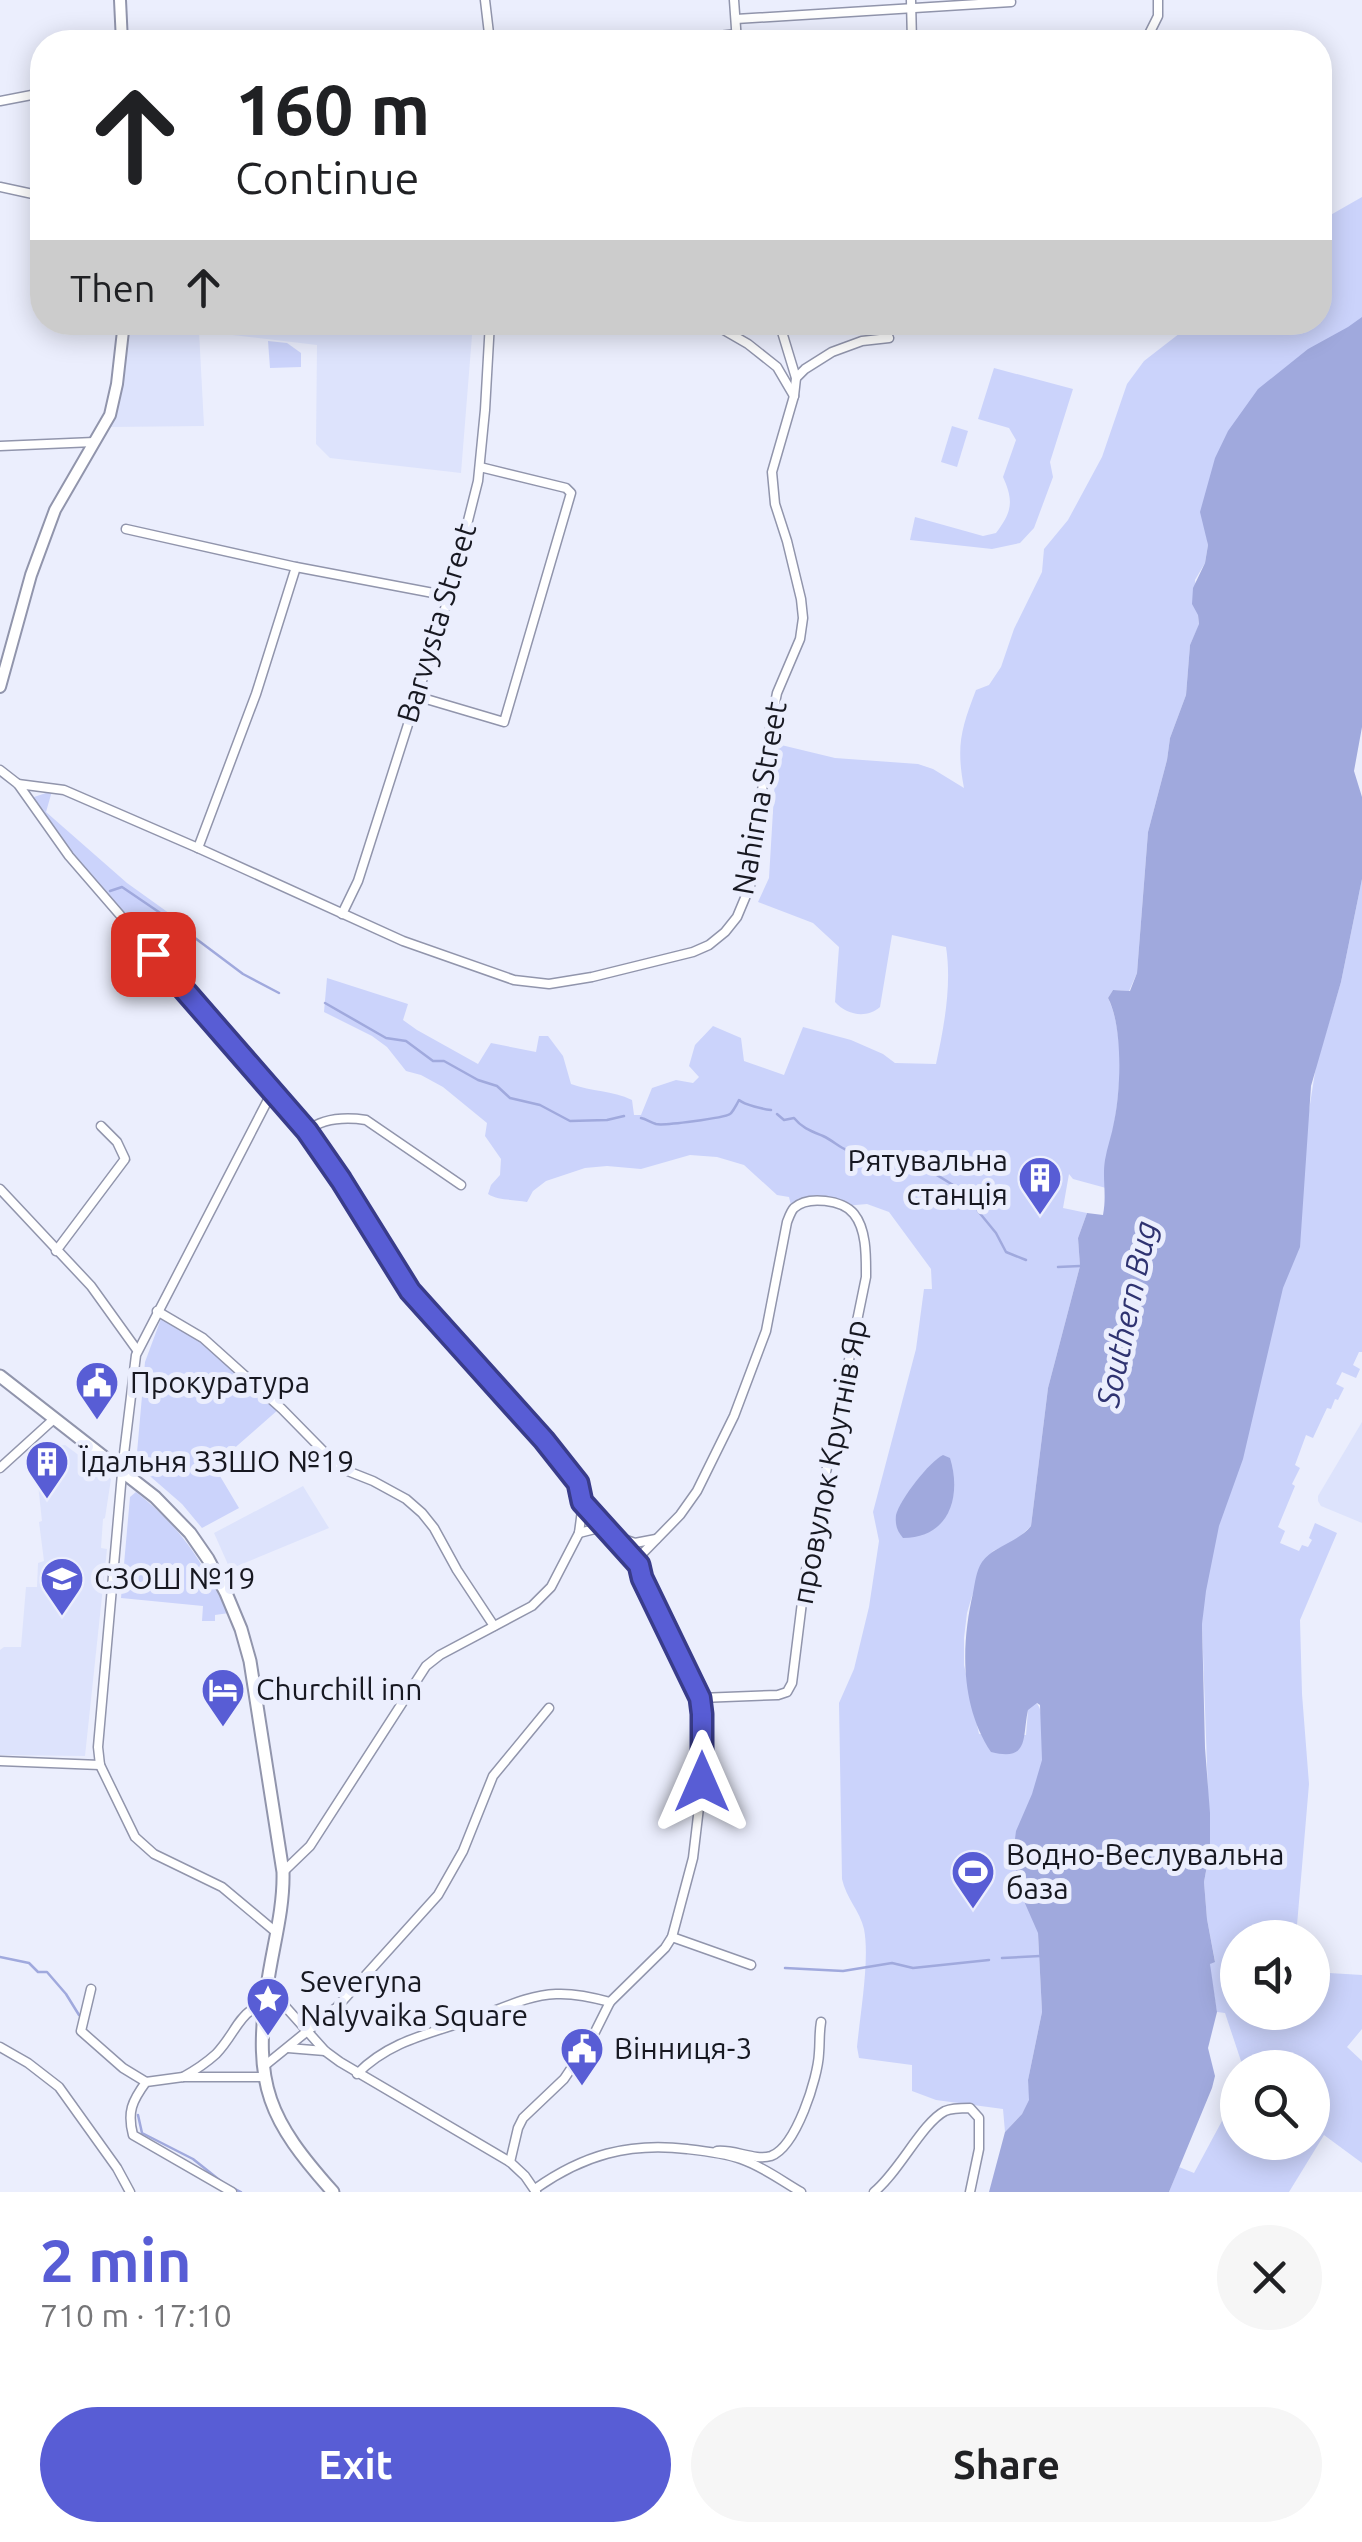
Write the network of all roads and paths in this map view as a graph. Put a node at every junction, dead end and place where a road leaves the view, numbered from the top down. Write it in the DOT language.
graph roads {
  1 [pos="120,0"];
  2 [pos="485,0"];
  3 [pos="734,0"];
  4 [pos="1158,0"];
  5 [pos="1010,2"];
  6 [pos="911,4"];
  7 [pos="736,19"];
  8 [pos="121,30"];
  9 [pos="489,30"];
  10 [pos="737,30"];
  11 [pos="912,30"];
  12 [pos="1151,30"];
  13 [pos="30,95"];
  14 [pos="0,101"];
  15 [pos="0,187"];
  16 [pos="30,193"];
  17 [pos="123,335"];
  18 [pos="489,335"];
  19 [pos="732,335"];
  20 [pos="782,335"];
  21 [pos="889,338"];
  22 [pos="796,378"];
  23 [pos="794,396"];
  24 [pos="94,442"];
  25 [pos="1,443"];
  26 [pos="480,467"];
  27 [pos="126,529"];
  28 [pos="296,567"];
  29 [pos="449,596"];
  30 [pos="0,686"];
  31 [pos="416,696"];
  32 [pos="0,770"];
  33 [pos="18,784"];
  34 [pos="198,848"];
  35 [pos="342,914"];
  36 [pos="272,1092"];
  37 [pos="101,1126"];
  38 [pos="307,1131"];
  39 [pos="462,1185"];
  40 [pos="0,1189"];
  41 [pos="56,1251"];
  42 [pos="157,1312"];
  43 [pos="137,1350"];
  44 [pos="0,1376"];
  45 [pos="55,1418"];
  46 [pos="0,1468"];
  47 [pos="122,1473"];
  48 [pos="582,1502"];
  49 [pos="579,1533"];
  50 [pos="615,1536"];
  51 [pos="656,1539"];
  52 [pos="639,1565"];
  53 [pos="494,1626"];
  54 [pos="700,1698"];
  55 [pos="549,1708"];
  56 [pos="0,1761"];
  57 [pos="100,1765"];
  58 [pos="283,1872"];
  59 [pos="278,1932"];
  60 [pos="672,1937"];
  61 [pos="751,1965"];
  62 [pos="91,1990"];
  63 [pos="610,2002"];
  64 [pos="266,2003"];
  65 [pos="821,2022"];
  66 [pos="306,2030"];
  67 [pos="0,2048"];
  68 [pos="288,2048"];
  69 [pos="326,2051"];
  70 [pos="264,2072"];
  71 [pos="358,2074"];
  72 [pos="182,2077"];
  73 [pos="146,2082"];
  74 [pos="707,2152"];
  75 [pos="510,2162"];
  76 [pos="536,2190"];
  77 [pos="130,2192"];
  78 [pos="232,2192"];
  79 [pos="334,2192"];
  80 [pos="802,2192"];
  81 [pos="874,2192"];
  82 [pos="970,2192"];
  1 -- 8 [label="street"];
  2 -- 9 [label="street"];
  3 -- 7 [label="street"];
  4 -- 12 [label="street"];
  5 -- 6 [label="street"];
  6 -- 7 [label="street"];
  6 -- 11 [label="street"];
  7 -- 10 [label="street"];
  13 -- 14 [label="street"];
  15 -- 16 [label="street"];
  17 -- 24 [label="street"];
  18 -- 26 [label="street, Barvysta Street"];
  19 -- 23 [label="street"];
  20 -- 22 [label="street"];
  21 -- 22 [label="street"];
  22 -- 23 [label="street, Nahirna Street"];
  23 -- 35 [label="street, Nahirna Street"];
  24 -- 25 [label="street"];
  24 -- 30 [label="street"];
  26 -- 29 [label="street, Barvysta Street"];
  26 -- 31 [label="street"];
  27 -- 28 [label="street"];
  28 -- 29 [label="street"];
  28 -- 34 [label="street"];
  29 -- 31 [label="street, Barvysta Street"];
  31 -- 35 [label="street, Barvysta Street"];
  32 -- 33 [label="street"];
  33 -- 34 [label="street, Nahirna Street"];
  33 -- 36 [label="street"];
  34 -- 35 [label="street, Nahirna Street"];
  36 -- 38 [label="street"];
  36 -- 42 [label="street"];
  37 -- 41 [label="street"];
  38 -- 39 [label="street"];
  38 -- 48 [label="street"];
  40 -- 41 [label="street"];
  41 -- 43 [label="street"];
  42 -- 43 [label="street"];
  42 -- 53 [label="street"];
  43 -- 47 [label="street"];
  44 -- 45 [label="main road"];
  45 -- 46 [label="street"];
  45 -- 47 [label="main road"];
  47 -- 57 [label="street"];
  47 -- 58 [label="main road"];
  48 -- 49 [label="street"];
  48 -- 50 [label="street"];
  49 -- 50 [label="street"];
  49 -- 53 [label="street"];
  50 -- 51 [label="street"];
  50 -- 52 [label="street"];
  51 -- 52 [label="street"];
  51 -- 54 [label="street, провулок Крутнів Яр"];
  52 -- 54 [label="street"];
  53 -- 58 [label="street"];
  54 -- 60 [label="street"];
  55 -- 66 [label="street"];
  56 -- 57 [label="street"];
  57 -- 59 [label="street"];
  58 -- 59 [label="main road"];
  59 -- 64 [label="main road"];
  60 -- 61 [label="street"];
  60 -- 63 [label="street"];
  62 -- 73 [label="street"];
  63 -- 71 [label="street"];
  63 -- 75 [label="street"];
  64 -- 66 [label="street"];
  64 -- 70 [label="main road"];
  64 -- 72 [label="street"];
  65 -- 74 [label="street"];
  66 -- 68 [label="street"];
  66 -- 69 [label="street"];
  67 -- 77 [label="street"];
  68 -- 69 [label="street"];
  68 -- 70 [label="street"];
  69 -- 71 [label="street"];
  70 -- 72 [label="street"];
  70 -- 79 [label="main road"];
  71 -- 75 [label="street"];
  72 -- 73 [label="street"];
  73 -- 78 [label="street"];
  74 -- 76 [label="street"];
  74 -- 80 [label="street"];
  75 -- 76 [label="street"];
  81 -- 82 [label="street"];
}
